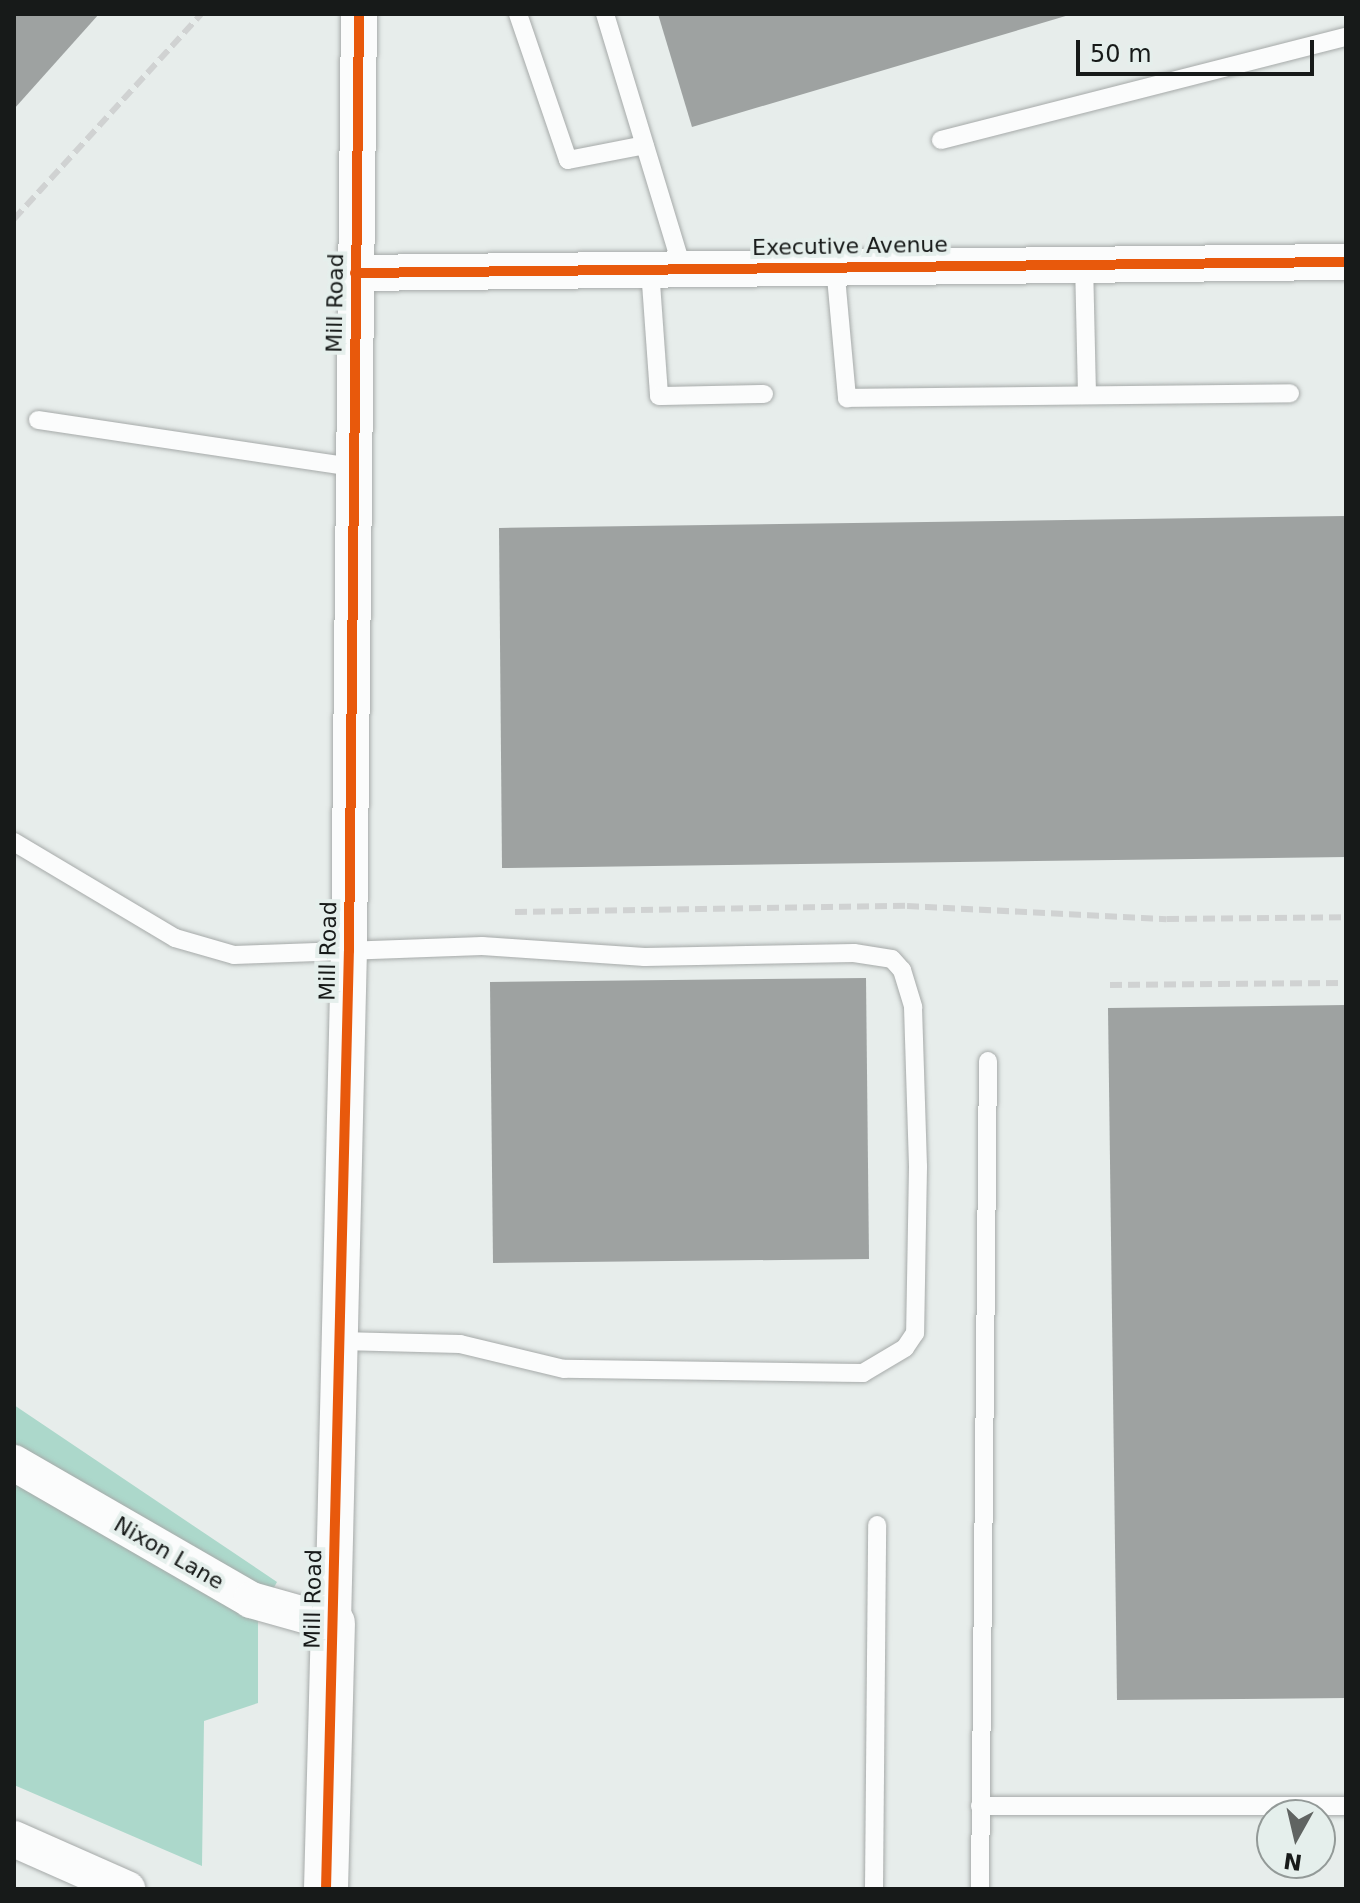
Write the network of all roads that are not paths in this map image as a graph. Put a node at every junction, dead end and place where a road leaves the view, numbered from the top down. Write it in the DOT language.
graph roads {
  1 [pos="359,14"];
  2 [pos="518,14"];
  3 [pos="605,14"];
  4 [pos="1346,37"];
  5 [pos="941,140"];
  6 [pos="645,145"];
  7 [pos="1084,262"];
  8 [pos="1346,262"];
  9 [pos="835,266"];
  10 [pos="666,268"];
  11 [pos="355,273"];
  12 [pos="1290,393"];
  13 [pos="764,394"];
  14 [pos="1087,394"];
  15 [pos="38,420"];
  16 [pos="353,467"];
  17 [pos="14,842"];
  18 [pos="349,951"];
  19 [pos="988,1061"];
  20 [pos="340,1341"];
  21 [pos="14,1463"];
  22 [pos="877,1525"];
  23 [pos="333,1623"];
  24 [pos="980,1806"];
  25 [pos="1346,1806"];
  26 [pos="14,1839"];
  27 [pos="127,1889"];
  28 [pos="326,1889"];
  29 [pos="874,1889"];
  30 [pos="980,1889"];
  1 -- 11 [label="street, Mill Road"];
  2 -- 6 [label="lane"];
  3 -- 6 [label="lane"];
  4 -- 5 [label="lane"];
  6 -- 10 [label="lane"];
  7 -- 8 [label="street, Executive Avenue"];
  7 -- 9 [label="street, Executive Avenue"];
  7 -- 14 [label="lane"];
  9 -- 10 [label="street, Executive Avenue"];
  9 -- 14 [label="lane"];
  10 -- 11 [label="street, Executive Avenue"];
  10 -- 13 [label="lane"];
  11 -- 16 [label="street, Mill Road"];
  12 -- 14 [label="lane"];
  15 -- 16 [label="lane"];
  16 -- 18 [label="street, Mill Road"];
  17 -- 18 [label="lane"];
  18 -- 20 [label="street, Mill Road"];
  18 -- 20 [label="lane"];
  19 -- 24 [label="lane"];
  20 -- 23 [label="street, Mill Road"];
  21 -- 23 [label="street, Nixon Lane"];
  22 -- 29 [label="lane"];
  23 -- 28 [label="street, Mill Road"];
  24 -- 25 [label="lane"];
  24 -- 30 [label="lane"];
  26 -- 27 [label="street"];
}
